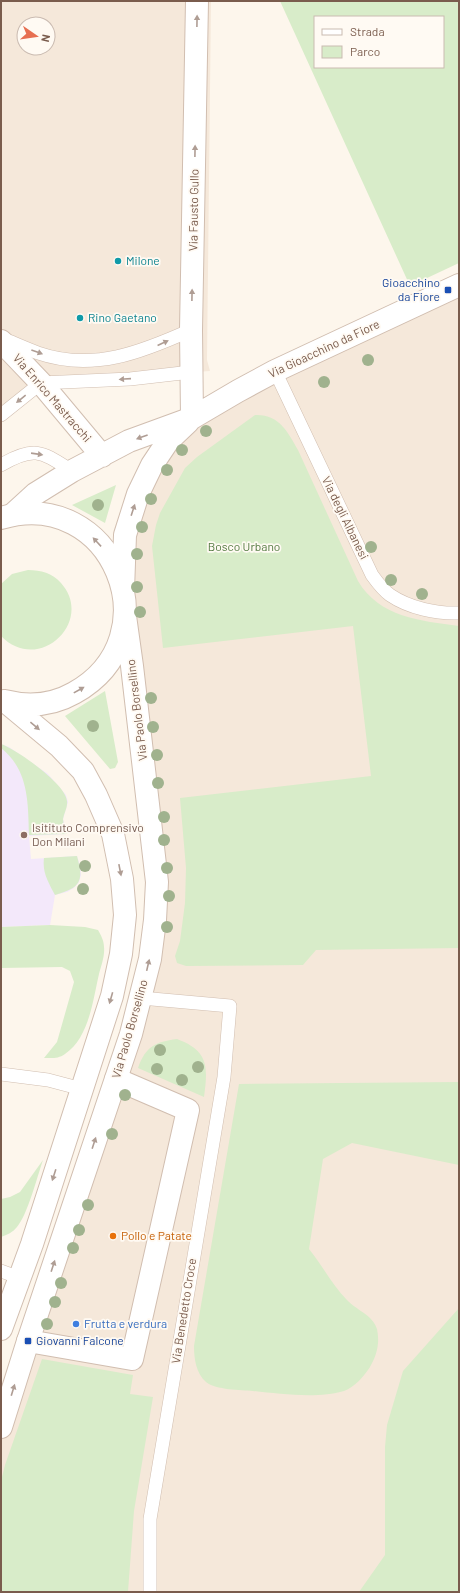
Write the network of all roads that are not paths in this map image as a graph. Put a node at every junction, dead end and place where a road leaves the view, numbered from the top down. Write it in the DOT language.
graph roads {
  1 [pos="197,1"];
  2 [pos="459,285"];
  3 [pos="191,330"];
  4 [pos="1,337"];
  5 [pos="1,341"];
  6 [pos="276,371"];
  7 [pos="192,372"];
  8 [pos="40,383"];
  9 [pos="1,415"];
  10 [pos="192,418"];
  11 [pos="102,456"];
  12 [pos="1,465"];
  13 [pos="72,471"];
  14 [pos="7,517"];
  15 [pos="123,590"];
  16 [pos="459,613"];
  17 [pos="125,616"];
  18 [pos="2,701"];
  19 [pos="140,998"];
  20 [pos="1,1074"];
  21 [pos="116,1079"];
  22 [pos="82,1089"];
  23 [pos="11,1275"];
  24 [pos="1,1329"];
  25 [pos="28,1341"];
  26 [pos="1,1427"];
  27 [pos="150,1592"];
  3 -- 1 [label="street, Via Fausto Gullo, one-way"];
  2 -- 6 [label="street, Via Gioacchino da Fiore"];
  4 -- 3 [label="lane, one-way"];
  3 -- 7 [label="street, Via Fausto Gullo"];
  5 -- 8 [label="street, Via Enrico Mastracchi"];
  6 -- 10 [label="street, Via Gioacchino da Fiore"];
  6 -- 16 [label="lane, Via degli Albanesi"];
  7 -- 8 [label="lane, one-way"];
  7 -- 10 [label="street, Via Fausto Gullo"];
  8 -- 9 [label="lane, one-way"];
  8 -- 11 [label="street, Via Enrico Mastracchi"];
  10 -- 11 [label="street, one-way"];
  15 -- 10 [label="street, one-way"];
  11 -- 13 [label="street"];
  12 -- 13 [label="lane, one-way"];
  13 -- 14 [label="street"];
  15 -- 14 [label="street, one-way"];
  15 -- 17 [label="street"];
  18 -- 17 [label="street, one-way"];
  19 -- 17 [label="street, Via Paolo Borsellino, one-way"];
  18 -- 22 [label="street, one-way"];
  19 -- 21 [label="street, Via Paolo Borsellino"];
  19 -- 27 [label="lane, Via Benedetto Croce"];
  20 -- 22 [label="lane"];
  25 -- 21 [label="street, Via Paolo Borsellino, one-way"];
  21 -- 25 [label="street"];
  22 -- 23 [label="street, one-way"];
  23 -- 24 [label="street"];
  26 -- 25 [label="street, Via Paolo Borsellino, one-way"];
}
